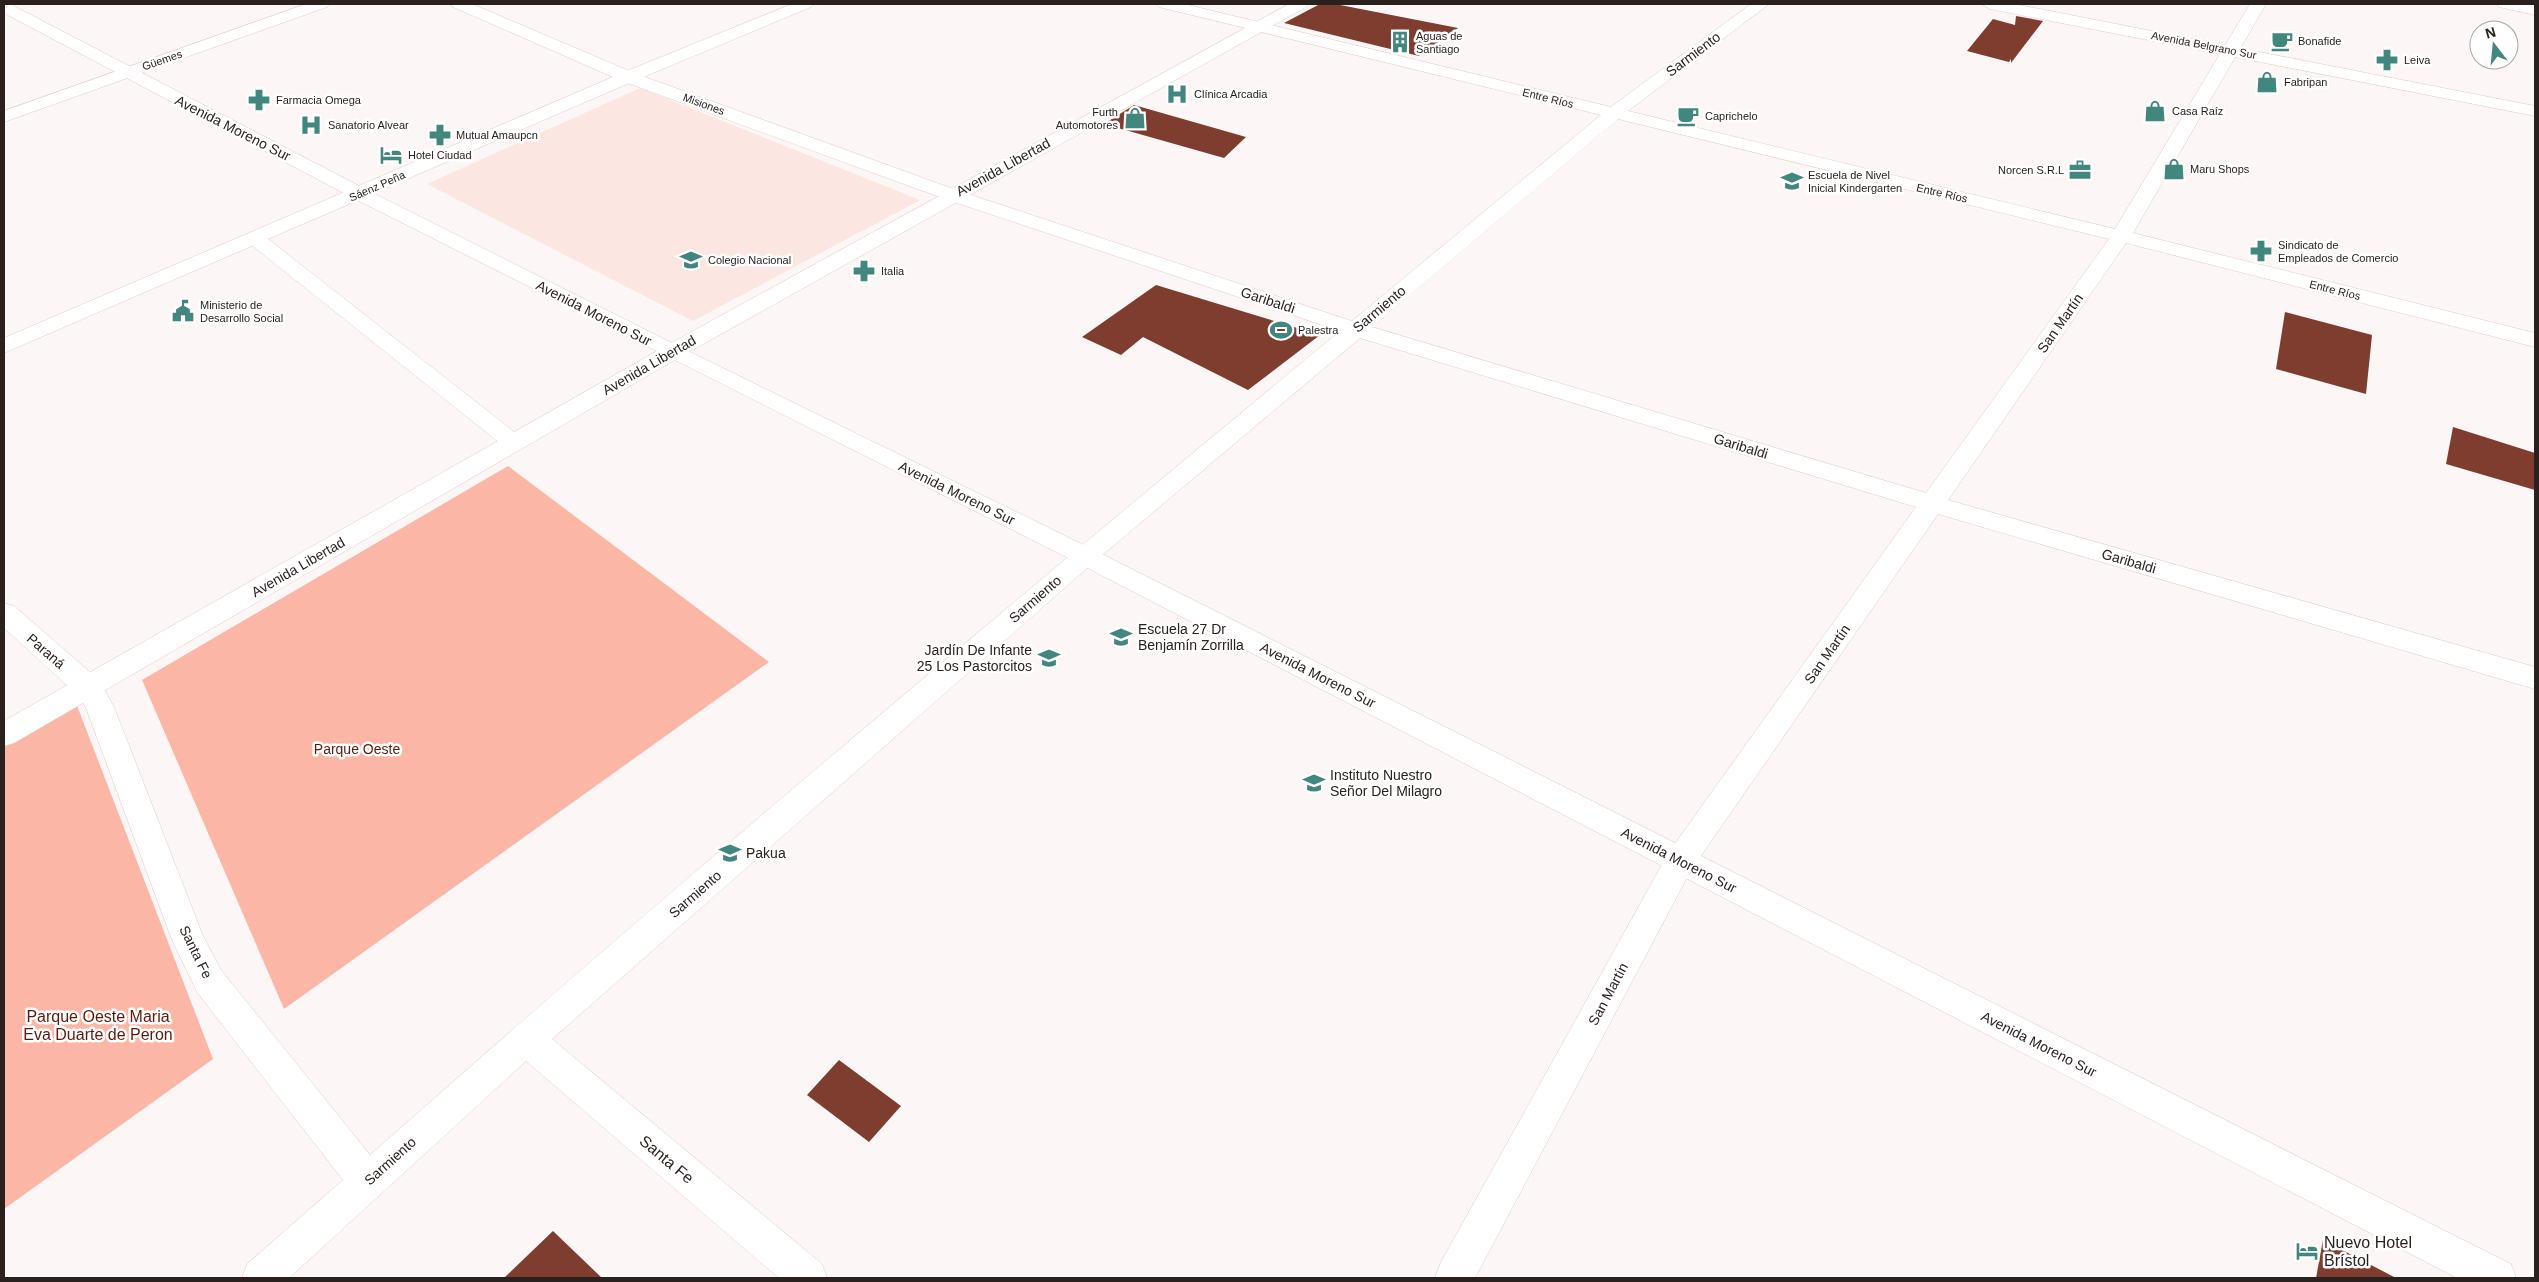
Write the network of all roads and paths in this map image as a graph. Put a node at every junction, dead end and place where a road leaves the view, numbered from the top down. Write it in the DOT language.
graph roads {
  1 [pos="321,4"];
  2 [pos="459,4"];
  3 [pos="805,4"];
  4 [pos="1165,4"];
  5 [pos="1300,4"];
  6 [pos="1761,4"];
  7 [pos="1990,4"];
  8 [pos="2056,4"];
  9 [pos="2258,4"];
  10 [pos="2505,4"];
  11 [pos="4,7"];
  12 [pos="2535,10"];
  13 [pos="1260,26"];
  14 [pos="2236,44"];
  15 [pos="125,73"];
  16 [pos="628,77"];
  17 [pos="2535,98"];
  18 [pos="2535,111"];
  19 [pos="1613,114"];
  20 [pos="4,116"];
  21 [pos="360,194"];
  22 [pos="952,196"];
  23 [pos="2121,236"];
  24 [pos="256,239"];
  25 [pos="1355,328"];
  26 [pos="2535,340"];
  27 [pos="4,346"];
  28 [pos="672,352"];
  29 [pos="514,443"];
  30 [pos="1933,504"];
  31 [pos="1085,556"];
  32 [pos="4,614"];
  33 [pos="2535,678"];
  34 [pos="89,688"];
  35 [pos="4,735"];
  36 [pos="1680,861"];
  37 [pos="526,1039"];
  38 [pos="367,1181"];
  39 [pos="261,1278"];
  40 [pos="808,1278"];
  41 [pos="1454,1278"];
  42 [pos="2497,1278"];
  1 -- 15 [label="street, Güemes"];
  2 -- 16 [label="street, Misiones"];
  3 -- 16 [label="street, Sáenz Peña"];
  4 -- 13 [label="street, Entre Ríos"];
  5 -- 13 [label="street, Avenida Libertad"];
  6 -- 19 [label="street, Sarmiento"];
  7 -- 14 [label="street, Avenida Belgrano Sur"];
  8 -- 14 [label="street, Avenida Belgrano Sur"];
  9 -- 14 [label="street, San Martín"];
  10 -- 12 [label="street"];
  11 -- 15 [label="street, Avenida Moreno Sur"];
  13 -- 19 [label="street, Entre Ríos"];
  13 -- 22 [label="street, Avenida Libertad"];
  14 -- 17 [label="street, Avenida Belgrano Sur"];
  14 -- 18 [label="street, Avenida Belgrano Sur"];
  14 -- 23 [label="street, San Martín"];
  15 -- 20 [label="street, Güemes"];
  15 -- 21 [label="street, Avenida Moreno Sur"];
  16 -- 21 [label="street, Sáenz Peña"];
  16 -- 22 [label="street, Misiones"];
  19 -- 23 [label="street, Entre Ríos"];
  19 -- 25 [label="street, Sarmiento"];
  21 -- 24 [label="street, Sáenz Peña"];
  21 -- 28 [label="street, Avenida Moreno Sur"];
  22 -- 25 [label="street, Garibaldi"];
  22 -- 28 [label="street, Avenida Libertad"];
  23 -- 26 [label="street, Entre Ríos"];
  23 -- 30 [label="street, San Martín"];
  24 -- 27 [label="street, Sáenz Peña"];
  24 -- 29 [label="street"];
  25 -- 30 [label="street, Garibaldi"];
  25 -- 31 [label="street, Sarmiento"];
  28 -- 29 [label="street, Avenida Libertad"];
  28 -- 31 [label="street, Avenida Moreno Sur"];
  29 -- 34 [label="street, Avenida Libertad"];
  30 -- 33 [label="street, Garibaldi"];
  30 -- 36 [label="street, San Martín"];
  31 -- 36 [label="street, Avenida Moreno Sur"];
  31 -- 37 [label="street, Sarmiento"];
  32 -- 34 [label="street, Paraná"];
  34 -- 35 [label="street, Avenida Libertad"];
  34 -- 38 [label="street, Santa Fe"];
  36 -- 41 [label="street, San Martín"];
  36 -- 42 [label="street, Avenida Moreno Sur"];
  37 -- 38 [label="street, Sarmiento"];
  37 -- 40 [label="street, Santa Fe"];
  38 -- 39 [label="street, Sarmiento"];
}
